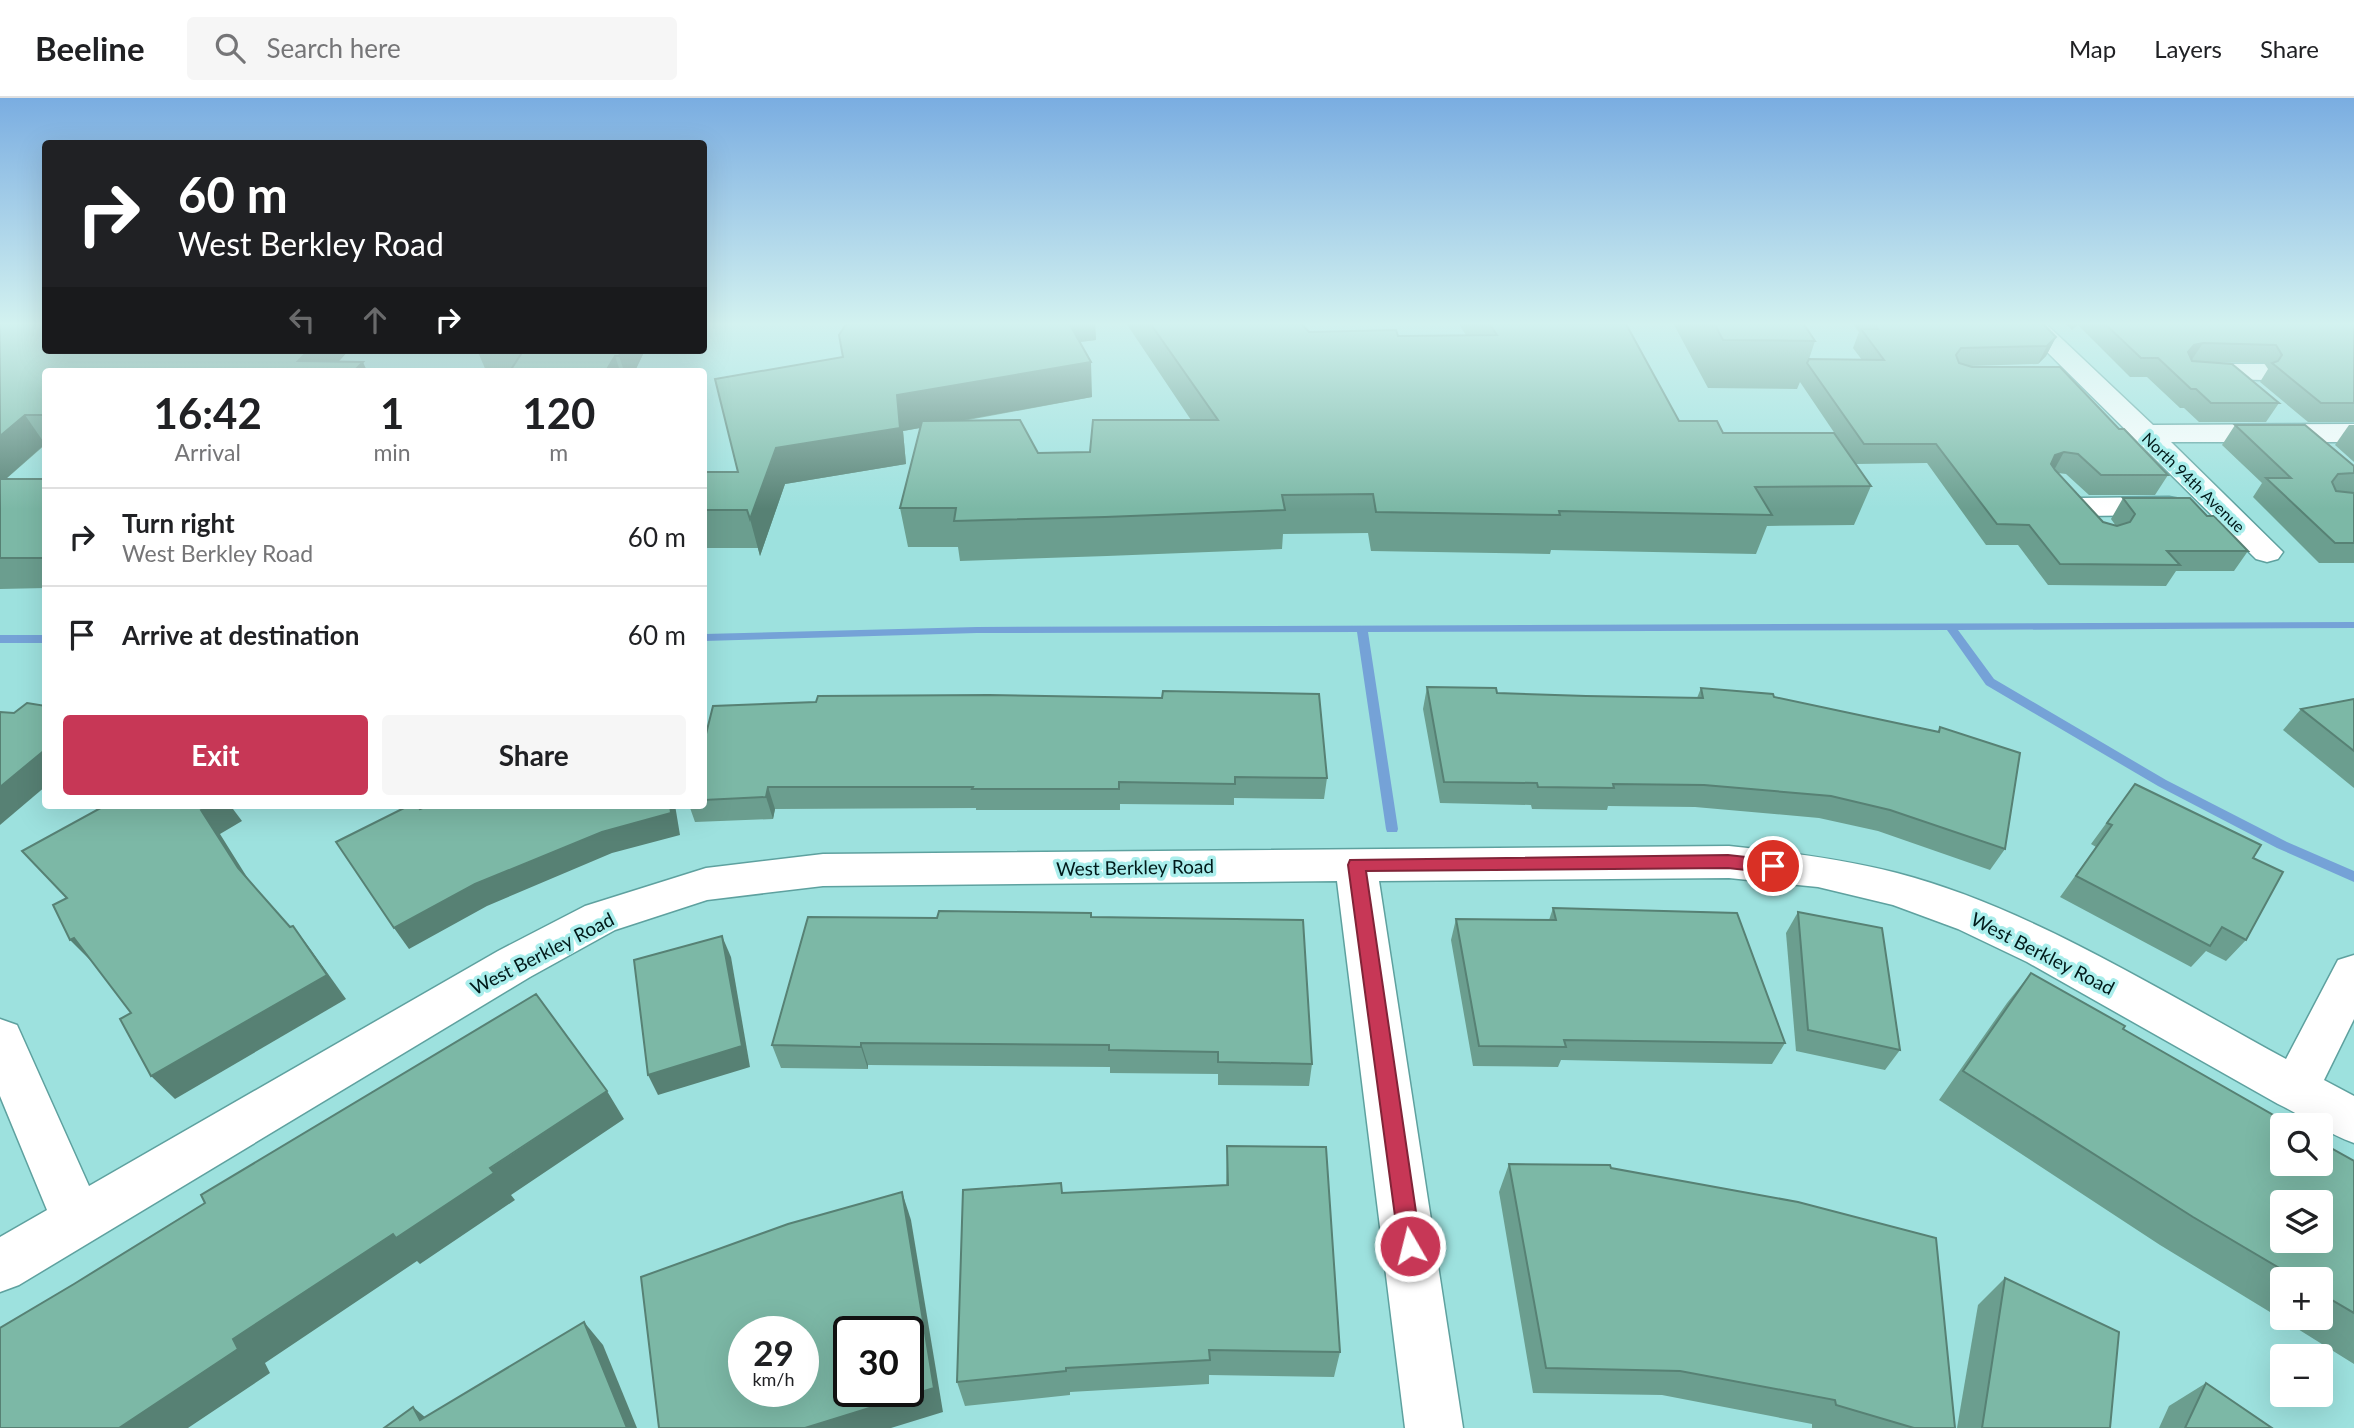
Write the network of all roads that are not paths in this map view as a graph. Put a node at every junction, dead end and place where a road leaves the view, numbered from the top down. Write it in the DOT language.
graph roads {
  1 [pos="2094,385"];
  2 [pos="2252,385"];
  3 [pos="2300,433"];
  4 [pos="2354,433"];
  5 [pos="2144,434"];
  6 [pos="2327,456"];
  7 [pos="2057,482"];
  8 [pos="2219,506"];
  9 [pos="2080,507"];
  10 [pos="2105,534"];
  11 [pos="2267,552"];
  12 [pos="1356,865"];
  13 [pos="2354,973"];
  14 [pos="0,1040"];
  15 [pos="2295,1089"];
  16 [pos="2354,1121"];
  17 [pos="77,1219"];
  18 [pos="0,1266"];
  19 [pos="1434,1428"];
  1 -- 5 [label="street, North 94th Avenue"];
  2 -- 3 [label="street"];
  3 -- 4 [label="street"];
  3 -- 5 [label="street"];
  3 -- 6 [label="street"];
  5 -- 8 [label="street, North 94th Avenue"];
  7 -- 9 [label="street"];
  8 -- 9 [label="street"];
  8 -- 11 [label="street, North 94th Avenue"];
  9 -- 10 [label="street"];
  12 -- 15 [label="street, West Berkley Road"];
  12 -- 17 [label="street, West Berkley Road"];
  12 -- 19 [label="street"];
  13 -- 15 [label="street"];
  14 -- 17 [label="street"];
  15 -- 16 [label="street"];
  17 -- 18 [label="street, West Berkley Road"];
}
